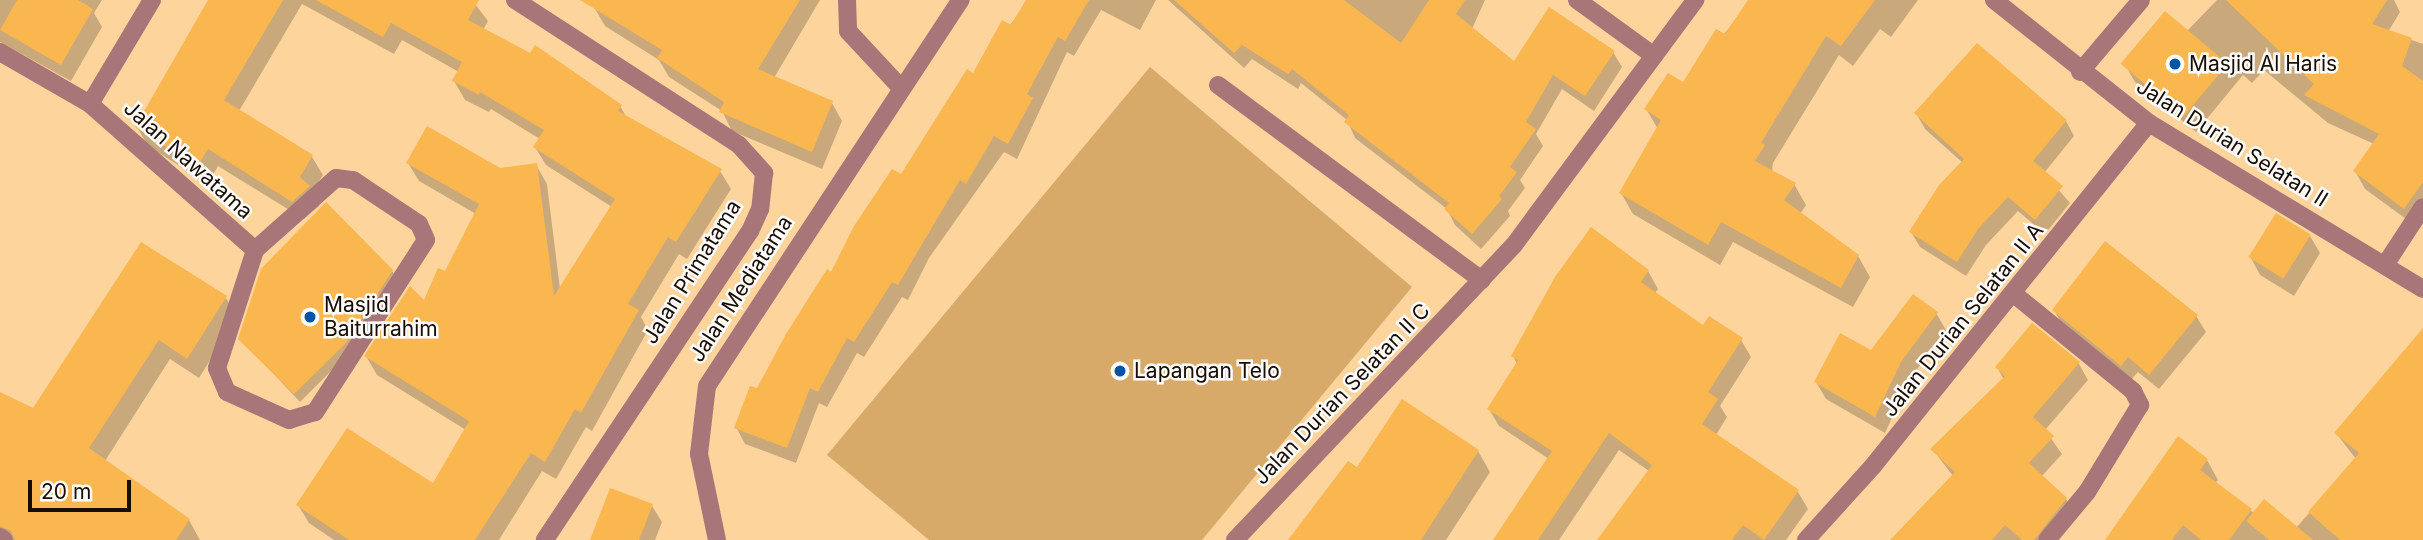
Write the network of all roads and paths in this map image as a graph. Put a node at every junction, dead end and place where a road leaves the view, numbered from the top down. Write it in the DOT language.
graph roads {
  1 [pos="152,0"];
  2 [pos="515,0"];
  3 [pos="847,0"];
  4 [pos="961,0"];
  5 [pos="1577,0"];
  6 [pos="1695,0"];
  7 [pos="1994,0"];
  8 [pos="2141,0"];
  9 [pos="0,52"];
  10 [pos="1654,56"];
  11 [pos="2080,72"];
  12 [pos="1218,85"];
  13 [pos="900,87"];
  14 [pos="90,104"];
  15 [pos="2149,124"];
  16 [pos="2423,207"];
  17 [pos="255,250"];
  18 [pos="2385,265"];
  19 [pos="1482,280"];
  20 [pos="2423,289"];
  21 [pos="2014,294"];
  22 [pos="545,540"];
  23 [pos="717,540"];
  24 [pos="1234,540"];
  25 [pos="1806,540"];
  26 [pos="2047,540"];
  1 -- 14 [label="street"];
  2 -- 22 [label="street, Jalan Primatama"];
  3 -- 13 [label="street"];
  4 -- 13 [label="street, Jalan Mediatama"];
  5 -- 10 [label="street"];
  6 -- 10 [label="street, Jalan Durian Selatan II C"];
  7 -- 11 [label="street, Jalan Durian Selatan II"];
  8 -- 11 [label="street"];
  9 -- 14 [label="street"];
  10 -- 19 [label="street, Jalan Durian Selatan II C"];
  11 -- 15 [label="street, Jalan Durian Selatan II"];
  12 -- 19 [label="street"];
  13 -- 23 [label="street, Jalan Mediatama"];
  14 -- 17 [label="street, Jalan Nawatama"];
  15 -- 18 [label="street, Jalan Durian Selatan II"];
  15 -- 21 [label="street, Jalan Durian Selatan II A"];
  16 -- 18 [label="street"];
  17 -- 17 [label="street, Jalan Nawatama"];
  18 -- 20 [label="street, Jalan Durian Selatan II"];
  19 -- 24 [label="street, Jalan Durian Selatan II C"];
  21 -- 25 [label="street, Jalan Durian Selatan II A"];
  21 -- 26 [label="street"];
}
